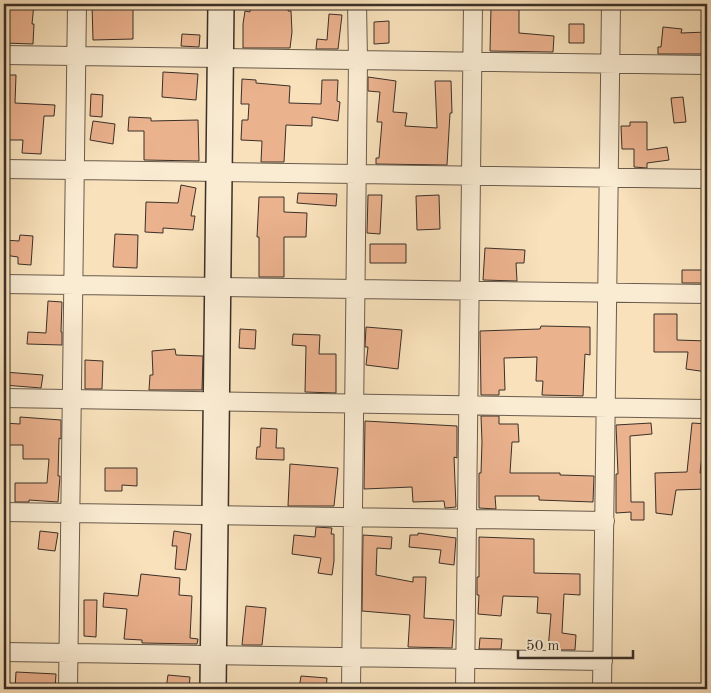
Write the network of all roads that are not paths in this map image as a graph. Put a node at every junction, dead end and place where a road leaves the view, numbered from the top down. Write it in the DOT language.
graph roads {
  1 [pos="77,4"];
  2 [pos="221,4"];
  3 [pos="357,4"];
  4 [pos="473,4"];
  5 [pos="611,4"];
  6 [pos="4,55"];
  7 [pos="76,56"];
  8 [pos="220,58"];
  9 [pos="358,60"];
  10 [pos="473,61"];
  11 [pos="610,64"];
  12 [pos="707,65"];
  13 [pos="4,169"];
  14 [pos="75,170"];
  15 [pos="219,172"];
  16 [pos="357,174"];
  17 [pos="471,176"];
  18 [pos="609,178"];
  19 [pos="707,179"];
  20 [pos="4,284"];
  21 [pos="73,285"];
  22 [pos="218,287"];
  23 [pos="356,289"];
  24 [pos="470,291"];
  25 [pos="608,293"];
  26 [pos="707,294"];
  27 [pos="4,398"];
  28 [pos="72,399"];
  29 [pos="216,401"];
  30 [pos="354,403"];
  31 [pos="468,405"];
  32 [pos="606,407"];
  33 [pos="707,408"];
  34 [pos="4,512"];
  35 [pos="70,512"];
  36 [pos="215,515"];
  37 [pos="353,517"];
  38 [pos="467,518"];
  39 [pos="604,520"];
  40 [pos="4,652"];
  41 [pos="69,653"];
  42 [pos="213,655"];
  43 [pos="352,657"];
  44 [pos="465,659"];
  45 [pos="603,661"];
  46 [pos="68,689"];
  47 [pos="213,689"];
  48 [pos="351,689"];
  49 [pos="465,689"];
  50 [pos="602,689"];
  1 -- 7 [label="street"];
  2 -- 8 [label="main road"];
  3 -- 9 [label="street"];
  4 -- 10 [label="street"];
  5 -- 11 [label="street"];
  6 -- 7 [label="street"];
  7 -- 8 [label="street"];
  7 -- 14 [label="street"];
  8 -- 9 [label="street"];
  8 -- 15 [label="main road"];
  9 -- 10 [label="street"];
  9 -- 16 [label="street"];
  10 -- 11 [label="street"];
  10 -- 17 [label="street"];
  11 -- 12 [label="street"];
  11 -- 18 [label="street"];
  13 -- 14 [label="street"];
  14 -- 15 [label="street"];
  14 -- 21 [label="street"];
  15 -- 16 [label="street"];
  15 -- 22 [label="main road"];
  16 -- 17 [label="street"];
  16 -- 23 [label="street"];
  17 -- 18 [label="street"];
  17 -- 24 [label="street"];
  18 -- 19 [label="street"];
  18 -- 25 [label="street"];
  20 -- 21 [label="street"];
  21 -- 22 [label="street"];
  21 -- 28 [label="street"];
  22 -- 23 [label="street"];
  22 -- 29 [label="main road"];
  23 -- 24 [label="street"];
  23 -- 30 [label="street"];
  24 -- 25 [label="street"];
  24 -- 31 [label="street"];
  25 -- 26 [label="street"];
  25 -- 32 [label="street"];
  27 -- 28 [label="street"];
  28 -- 29 [label="street"];
  28 -- 35 [label="street"];
  29 -- 30 [label="street"];
  29 -- 36 [label="main road"];
  30 -- 31 [label="street"];
  30 -- 37 [label="street"];
  31 -- 32 [label="street"];
  31 -- 38 [label="street"];
  32 -- 33 [label="street"];
  32 -- 39 [label="street"];
  34 -- 35 [label="street"];
  35 -- 36 [label="street"];
  35 -- 41 [label="street"];
  36 -- 37 [label="street"];
  36 -- 42 [label="main road"];
  37 -- 38 [label="street"];
  37 -- 43 [label="street"];
  38 -- 39 [label="street"];
  38 -- 44 [label="street"];
  39 -- 45 [label="street"];
  40 -- 41 [label="street"];
  41 -- 42 [label="street"];
  41 -- 46 [label="street"];
  42 -- 43 [label="street"];
  42 -- 47 [label="main road"];
  43 -- 44 [label="street"];
  43 -- 48 [label="street"];
  44 -- 45 [label="street"];
  44 -- 49 [label="street"];
  45 -- 50 [label="street"];
}
